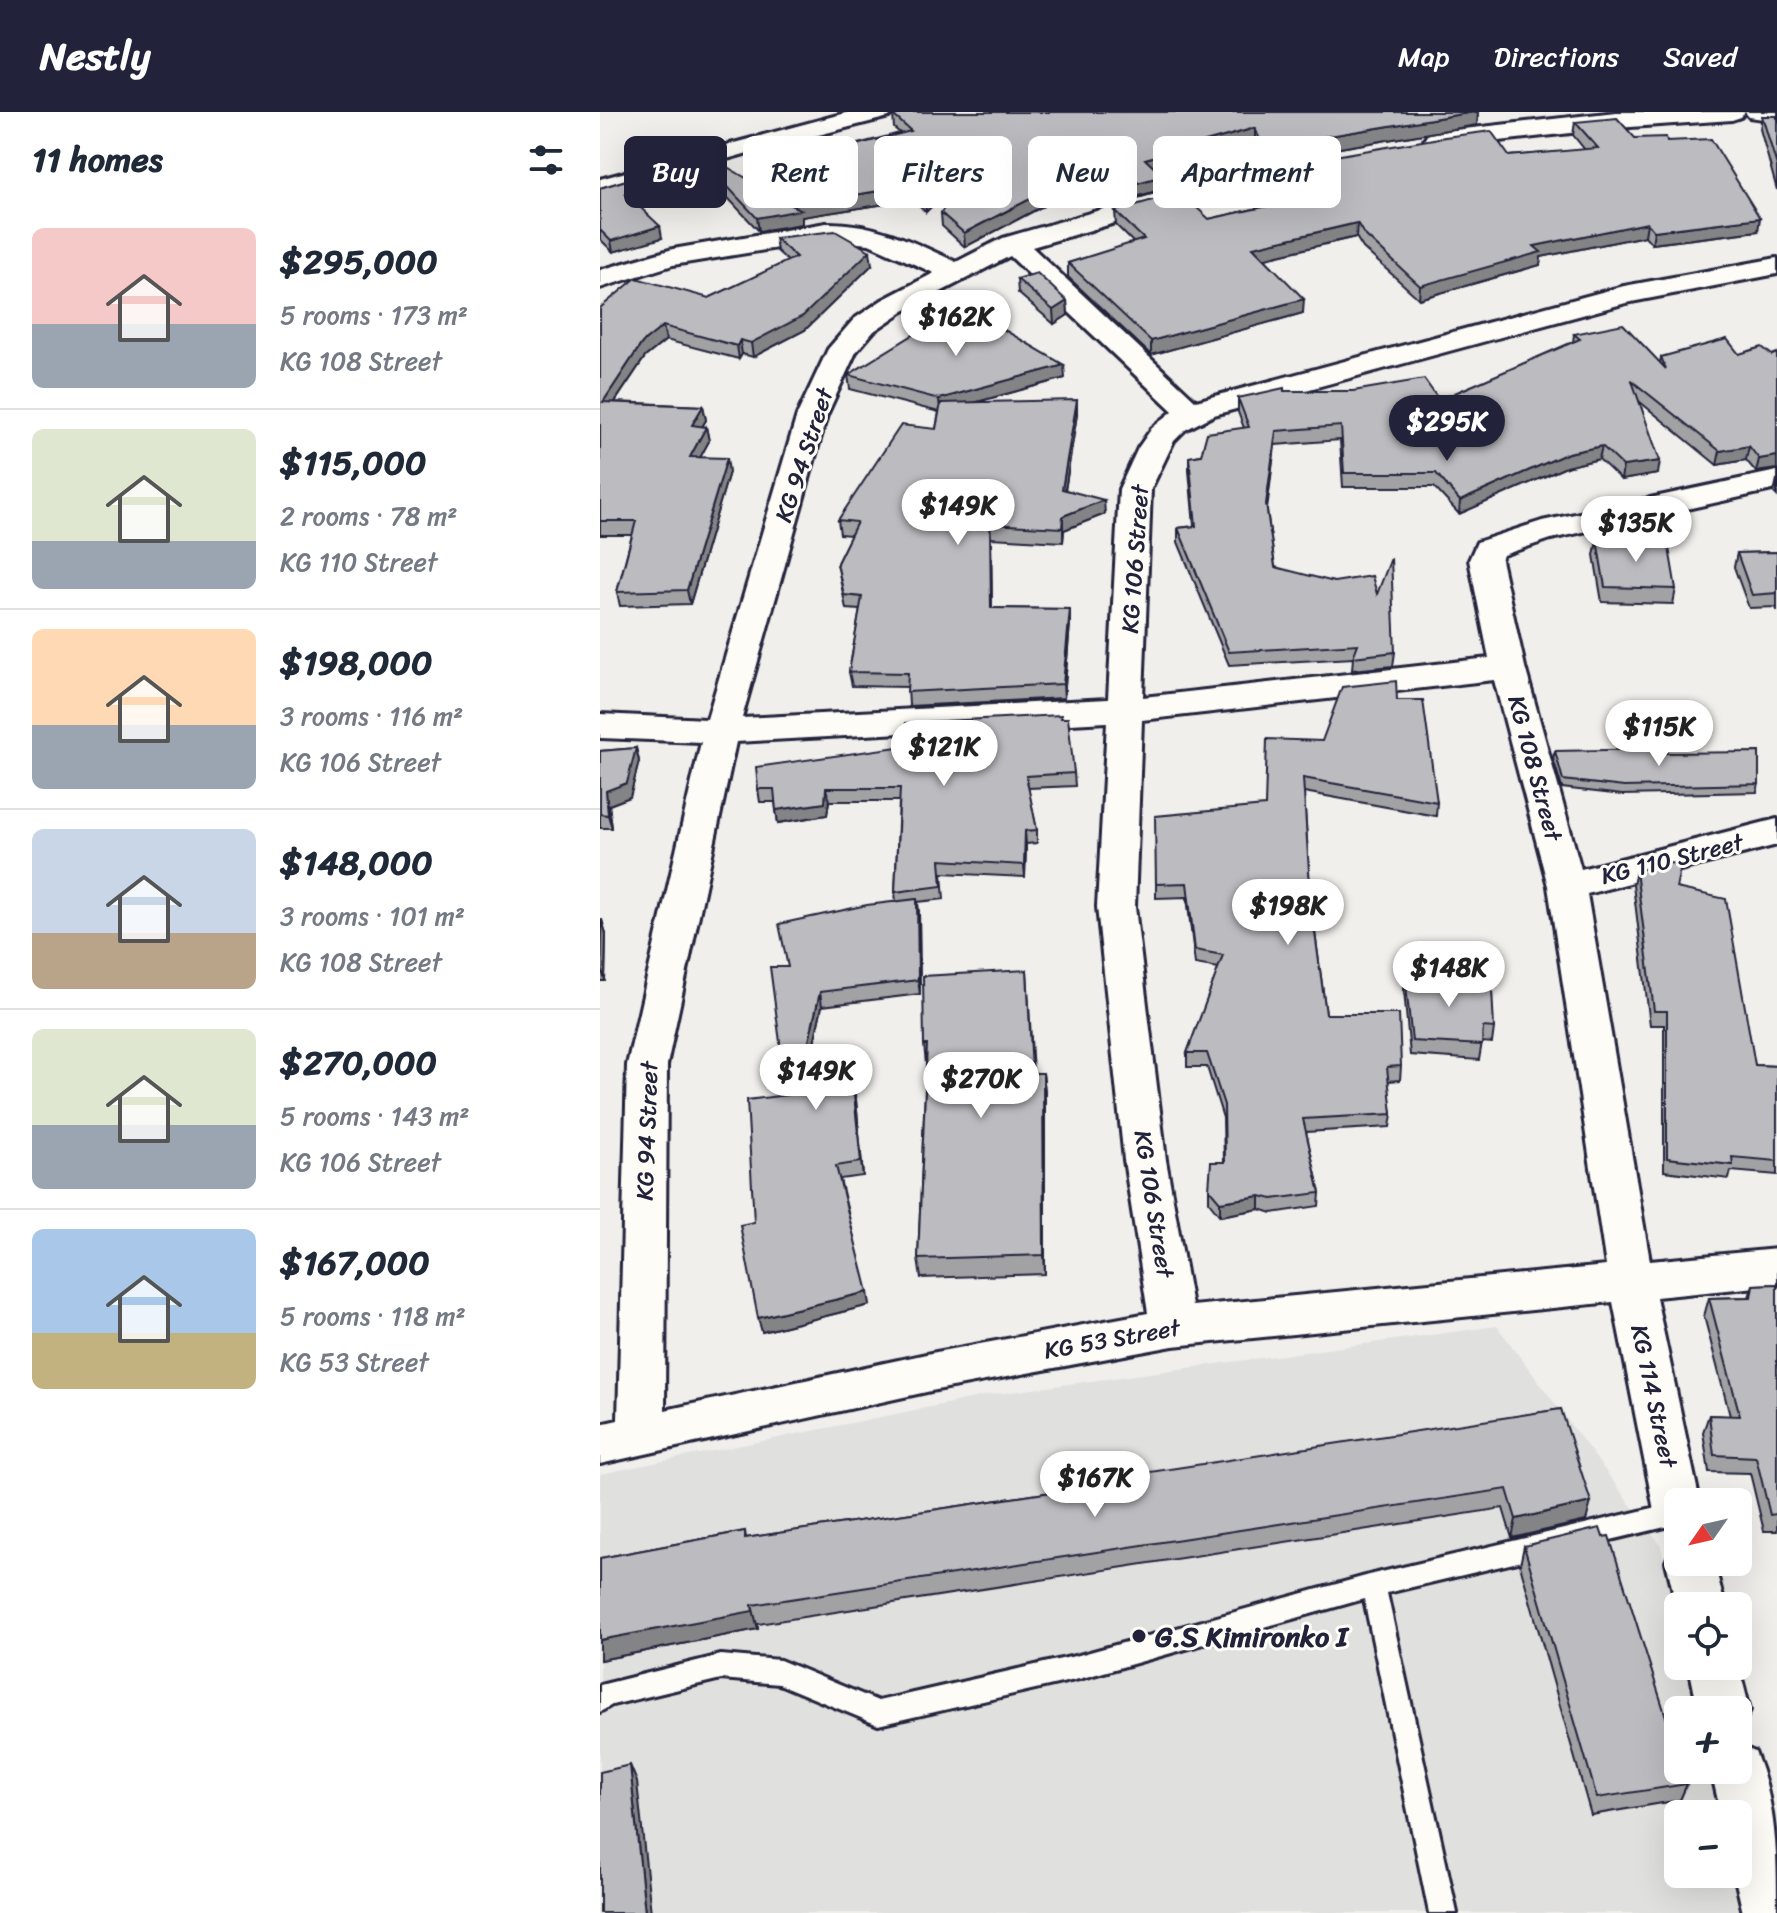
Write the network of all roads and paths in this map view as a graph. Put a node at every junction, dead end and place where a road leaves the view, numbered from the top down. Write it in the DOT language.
graph roads {
  1 [pos="880,112"];
  2 [pos="1732,112"];
  3 [pos="1758,112"];
  4 [pos="1777,113"];
  5 [pos="1402,145"];
  6 [pos="1357,153"];
  7 [pos="600,187"];
  8 [pos="1013,244"];
  9 [pos="1777,266"];
  10 [pos="608,271"];
  11 [pos="954,272"];
  12 [pos="1191,412"];
  13 [pos="1777,480"];
  14 [pos="1508,667"];
  15 [pos="1126,710"];
  16 [pos="600,726"];
  17 [pos="721,731"];
  18 [pos="1777,832"];
  19 [pos="1567,886"];
  20 [pos="1777,1267"];
  21 [pos="1631,1282"];
  22 [pos="1173,1327"];
  23 [pos="620,1439"];
  24 [pos="1673,1488"];
  25 [pos="1664,1514"];
  26 [pos="1373,1585"];
  27 [pos="600,1700"];
  28 [pos="1740,1784"];
  29 [pos="1443,1913"];
  30 [pos="1770,1913"];
  1 -- 7 [label="street"];
  2 -- 5 [label="street"];
  3 -- 4 [label="street"];
  6 -- 8 [label="street, KG 94 Street"];
  8 -- 11 [label="street, KG 94 Street"];
  8 -- 12 [label="street"];
  9 -- 12 [label="street, KG 106 Street"];
  10 -- 11 [label="street"];
  11 -- 17 [label="street, KG 94 Street"];
  12 -- 15 [label="street, KG 106 Street"];
  13 -- 14 [label="street, KG 108 Street"];
  14 -- 15 [label="street"];
  14 -- 19 [label="street, KG 108 Street"];
  15 -- 17 [label="street"];
  15 -- 22 [label="street, KG 106 Street"];
  16 -- 17 [label="street"];
  17 -- 23 [label="street, KG 94 Street"];
  18 -- 19 [label="street, KG 110 Street"];
  19 -- 21 [label="street, KG 108 Street"];
  20 -- 21 [label="street, KG 53 Street"];
  21 -- 22 [label="street, KG 53 Street"];
  21 -- 24 [label="street, KG 114 Street"];
  22 -- 23 [label="street, KG 53 Street"];
  25 -- 26 [label="lane"];
  26 -- 27 [label="lane"];
  26 -- 29 [label="lane"];
  28 -- 30 [label="street"];
}
